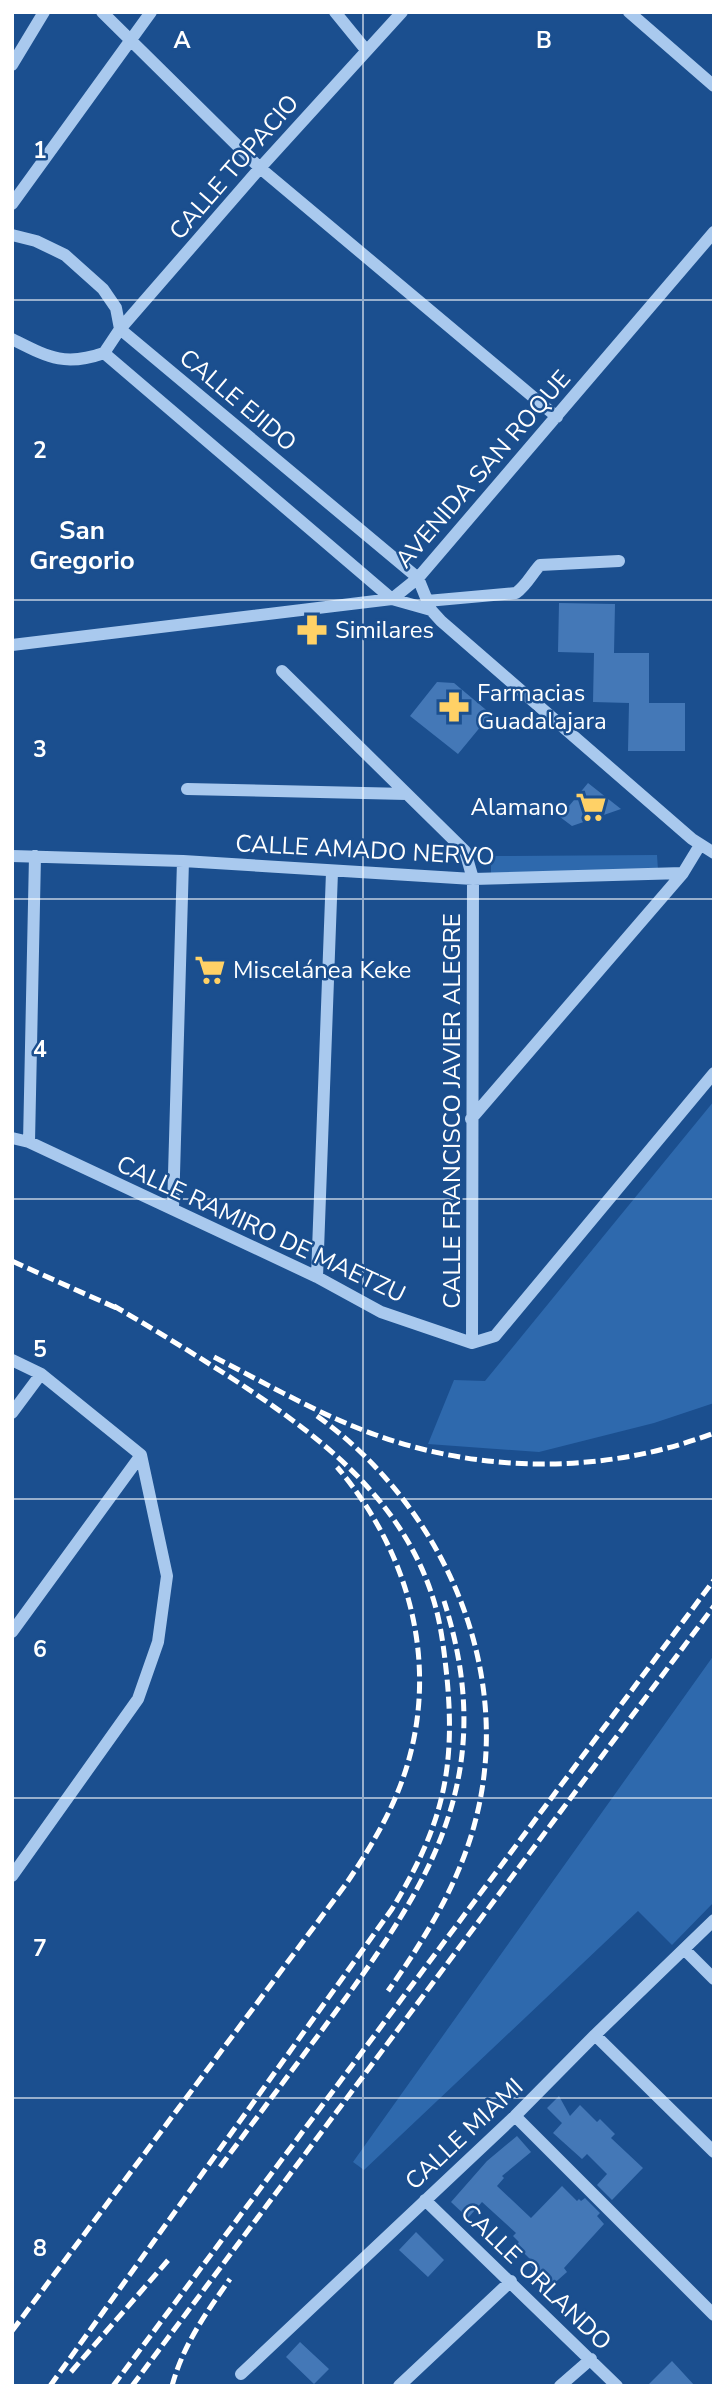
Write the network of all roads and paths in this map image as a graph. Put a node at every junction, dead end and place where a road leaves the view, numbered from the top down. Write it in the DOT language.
graph roads {
  1 [pos="44,12"];
  2 [pos="102,12"];
  3 [pos="151,12"];
  4 [pos="335,12"];
  5 [pos="402,12"];
  6 [pos="629,12"];
  7 [pos="131,39"];
  8 [pos="366,50"];
  9 [pos="12,65"];
  10 [pos="714,86"];
  11 [pos="260,168"];
  12 [pos="12,204"];
  13 [pos="714,232"];
  14 [pos="12,235"];
  15 [pos="120,329"];
  16 [pos="12,339"];
  17 [pos="104,353"];
  18 [pos="557,416"];
  19 [pos="619,561"];
  20 [pos="418,578"];
  21 [pos="393,599"];
  22 [pos="429,606"];
  23 [pos="12,645"];
  24 [pos="282,671"];
  25 [pos="187,789"];
  26 [pos="407,794"];
  27 [pos="699,845"];
  28 [pos="714,853"];
  29 [pos="12,856"];
  30 [pos="35,856"];
  31 [pos="183,861"];
  32 [pos="332,872"];
  33 [pos="683,873"];
  34 [pos="473,879"];
  35 [pos="714,1073"];
  36 [pos="471,1119"];
  37 [pos="12,1138"];
  38 [pos="29,1142"];
  39 [pos="173,1209"];
  40 [pos="317,1277"];
  41 [pos="472,1343"];
  42 [pos="12,1360"];
  43 [pos="41,1374"];
  44 [pos="12,1413"];
  45 [pos="141,1455"];
  46 [pos="12,1632"];
  47 [pos="12,1876"];
  48 [pos="714,1920"];
  49 [pos="684,1948"];
  50 [pos="714,1979"];
  51 [pos="595,2035"];
  52 [pos="515,2116"];
  53 [pos="714,2152"];
  54 [pos="425,2200"];
  55 [pos="511,2281"];
  56 [pos="714,2315"];
  57 [pos="591,2359"];
  58 [pos="241,2374"];
  59 [pos="399,2386"];
  60 [pos="560,2386"];
  61 [pos="617,2386"];
  1 -- 9 [label="street"];
  2 -- 7 [label="street"];
  3 -- 7 [label="street"];
  4 -- 8 [label="street"];
  5 -- 8 [label="street, CALLE TOPACIO"];
  6 -- 10 [label="street"];
  7 -- 11 [label="street"];
  7 -- 12 [label="street"];
  8 -- 11 [label="street, CALLE TOPACIO"];
  11 -- 15 [label="street, CALLE TOPACIO"];
  11 -- 18 [label="street"];
  13 -- 18 [label="street, AVENIDA SAN ROQUE"];
  14 -- 15 [label="street"];
  15 -- 17 [label="street, CALLE TOPACIO"];
  15 -- 20 [label="street, CALLE EJIDO"];
  16 -- 17 [label="street"];
  17 -- 21 [label="street, CALLE EJIDO"];
  18 -- 20 [label="street, AVENIDA SAN ROQUE"];
  19 -- 22 [label="street"];
  20 -- 21 [label="street, AVENIDA SAN ROQUE"];
  20 -- 22 [label="street, CALLE EJIDO"];
  21 -- 22 [label="street, CALLE EJIDO"];
  21 -- 23 [label="street, AVENIDA SAN ROQUE"];
  22 -- 27 [label="street, CALLE EJIDO"];
  24 -- 26 [label="street, CALLE FRANCISCO JAVIER ALEGRE"];
  25 -- 26 [label="street"];
  26 -- 34 [label="street, CALLE FRANCISCO JAVIER ALEGRE"];
  27 -- 28 [label="street, CALLE EJIDO"];
  27 -- 33 [label="street"];
  29 -- 30 [label="street, CALLE AMADO NERVO"];
  30 -- 31 [label="street, CALLE AMADO NERVO"];
  30 -- 38 [label="street"];
  31 -- 32 [label="street, CALLE AMADO NERVO"];
  31 -- 39 [label="street"];
  32 -- 34 [label="street, CALLE AMADO NERVO"];
  32 -- 40 [label="street"];
  33 -- 34 [label="street, CALLE AMADO NERVO"];
  33 -- 36 [label="street"];
  34 -- 36 [label="street, CALLE FRANCISCO JAVIER ALEGRE"];
  35 -- 41 [label="street"];
  36 -- 41 [label="street, CALLE FRANCISCO JAVIER ALEGRE"];
  37 -- 38 [label="street, CALLE RAMIRO DE MAETZU"];
  38 -- 39 [label="street, CALLE RAMIRO DE MAETZU"];
  39 -- 40 [label="street, CALLE RAMIRO DE MAETZU"];
  40 -- 41 [label="street, CALLE RAMIRO DE MAETZU"];
  42 -- 43 [label="street"];
  43 -- 44 [label="street"];
  43 -- 45 [label="street"];
  45 -- 46 [label="street"];
  45 -- 47 [label="street"];
  48 -- 49 [label="street, CALLE MIAMI"];
  49 -- 50 [label="street"];
  49 -- 51 [label="street, CALLE MIAMI"];
  51 -- 52 [label="street, CALLE MIAMI"];
  51 -- 53 [label="street"];
  52 -- 54 [label="street, CALLE MIAMI"];
  52 -- 56 [label="street"];
  54 -- 55 [label="street, CALLE ORLANDO"];
  54 -- 58 [label="street, CALLE MIAMI"];
  55 -- 57 [label="street, CALLE ORLANDO"];
  55 -- 59 [label="street"];
  57 -- 60 [label="street"];
  57 -- 61 [label="street, CALLE ORLANDO"];
}
